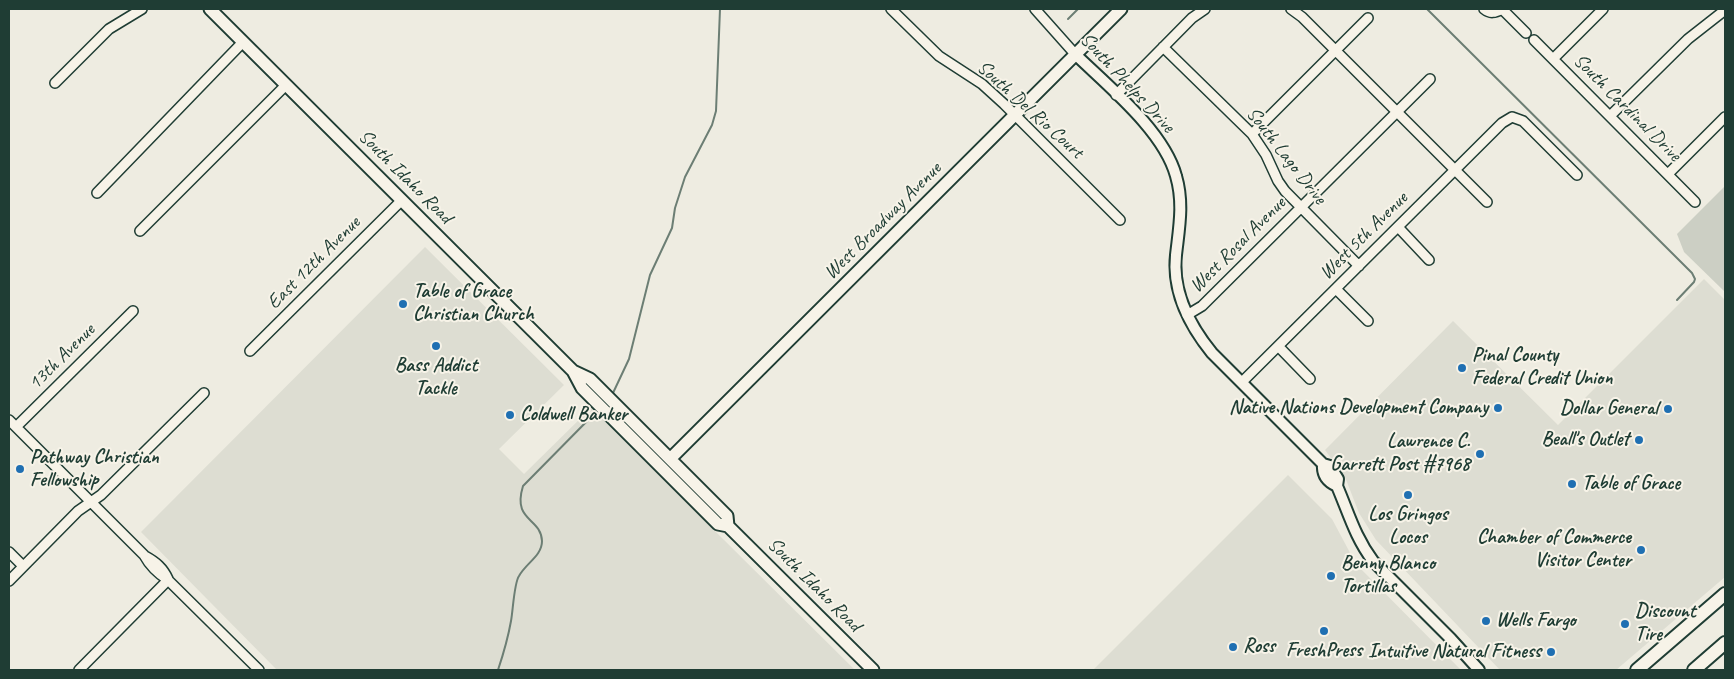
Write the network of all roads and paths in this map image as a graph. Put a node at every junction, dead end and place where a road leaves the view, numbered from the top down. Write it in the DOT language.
graph roads {
  1 [pos="142,9"];
  2 [pos="210,9"];
  3 [pos="891,9"];
  4 [pos="1035,9"];
  5 [pos="1121,9"];
  6 [pos="1205,9"];
  7 [pos="1290,9"];
  8 [pos="1502,9"];
  9 [pos="1603,9"];
  10 [pos="1487,11"];
  11 [pos="1725,11"];
  12 [pos="1368,18"];
  13 [pos="1526,33"];
  14 [pos="1534,40"];
  15 [pos="243,42"];
  16 [pos="1163,47"];
  17 [pos="1336,50"];
  18 [pos="1075,54"];
  19 [pos="1553,59"];
  20 [pos="1430,79"];
  21 [pos="55,83"];
  22 [pos="286,84"];
  23 [pos="1116,94"];
  24 [pos="1397,112"];
  25 [pos="1015,115"];
  26 [pos="1610,116"];
  27 [pos="1725,117"];
  28 [pos="1252,134"];
  29 [pos="1455,170"];
  30 [pos="1668,174"];
  31 [pos="1577,175"];
  32 [pos="97,192"];
  33 [pos="402,200"];
  34 [pos="1487,202"];
  35 [pos="1696,202"];
  36 [pos="1301,208"];
  37 [pos="1120,220"];
  38 [pos="1398,227"];
  39 [pos="140,231"];
  40 [pos="1429,260"];
  41 [pos="1359,266"];
  42 [pos="1336,289"];
  43 [pos="133,310"];
  44 [pos="1187,315"];
  45 [pos="1368,321"];
  46 [pos="1278,346"];
  47 [pos="250,351"];
  48 [pos="1310,379"];
  49 [pos="1242,382"];
  50 [pos="204,393"];
  51 [pos="606,404"];
  52 [pos="9,420"];
  53 [pos="16,427"];
  54 [pos="670,459"];
  55 [pos="90,502"];
  56 [pos="728,526"];
  57 [pos="9,552"];
  58 [pos="23,566"];
  59 [pos="168,580"];
  60 [pos="9,581"];
  61 [pos="1725,594"];
  62 [pos="1695,620"];
  63 [pos="1725,643"];
  64 [pos="254,669"];
  65 [pos="79,670"];
  66 [pos="873,670"];
  67 [pos="1479,670"];
  68 [pos="1637,670"];
  69 [pos="1650,670"];
  70 [pos="1694,670"];
  1 -- 21 [label="street"];
  2 -- 15 [label="main road, South Idaho Road"];
  3 -- 25 [label="street, South Del Rio Court"];
  4 -- 18 [label="street, South Phelps Drive"];
  5 -- 18 [label="main road, West Broadway Avenue"];
  6 -- 16 [label="street"];
  7 -- 17 [label="street"];
  8 -- 10 [label="street"];
  8 -- 13 [label="street"];
  9 -- 19 [label="street"];
  11 -- 26 [label="street"];
  12 -- 17 [label="street"];
  14 -- 19 [label="street, South Cardinal Drive"];
  15 -- 22 [label="main road, South Idaho Road"];
  15 -- 32 [label="street"];
  16 -- 23 [label="street"];
  16 -- 28 [label="street, South Lago Drive"];
  17 -- 24 [label="street"];
  17 -- 28 [label="street"];
  18 -- 23 [label="street, South Phelps Drive"];
  18 -- 25 [label="main road, West Broadway Avenue"];
  19 -- 26 [label="street, South Cardinal Drive"];
  20 -- 24 [label="street, West Rosal Avenue"];
  22 -- 33 [label="main road, South Idaho Road"];
  22 -- 39 [label="street"];
  23 -- 44 [label="street, South Phelps Drive"];
  24 -- 29 [label="street"];
  24 -- 36 [label="street, West Rosal Avenue"];
  25 -- 37 [label="street, South Del Rio Court"];
  25 -- 54 [label="main road, West Broadway Avenue"];
  26 -- 30 [label="street, South Cardinal Drive"];
  27 -- 30 [label="street"];
  28 -- 36 [label="street, South Lago Drive"];
  29 -- 31 [label="street, West 5th Avenue"];
  29 -- 34 [label="street"];
  29 -- 38 [label="street, West 5th Avenue"];
  30 -- 35 [label="street, South Cardinal Drive"];
  33 -- 47 [label="street, East 12th Avenue"];
  33 -- 51 [label="main road, South Idaho Road"];
  36 -- 41 [label="street, South Lago Drive"];
  36 -- 44 [label="street, West Rosal Avenue"];
  38 -- 40 [label="street"];
  38 -- 41 [label="street, West 5th Avenue"];
  41 -- 42 [label="street, West 5th Avenue"];
  42 -- 45 [label="street"];
  42 -- 46 [label="street, West 5th Avenue"];
  43 -- 53 [label="street, 13th Avenue"];
  44 -- 49 [label="street, South Phelps Drive"];
  46 -- 48 [label="street"];
  46 -- 49 [label="street, West 5th Avenue"];
  49 -- 67 [label="street, South Phelps Drive"];
  50 -- 55 [label="street"];
  51 -- 54 [label="main road, South Idaho Road"];
  51 -- 56 [label="main road, South Idaho Road"];
  52 -- 53 [label="street"];
  53 -- 55 [label="street"];
  54 -- 56 [label="main road, South Idaho Road"];
  55 -- 58 [label="street"];
  55 -- 59 [label="street"];
  56 -- 66 [label="main road, South Idaho Road"];
  57 -- 58 [label="street"];
  58 -- 60 [label="street"];
  59 -- 64 [label="street"];
  59 -- 65 [label="street"];
  61 -- 62 [label="main road"];
  62 -- 68 [label="main road"];
  62 -- 69 [label="main road"];
  63 -- 70 [label="main road"];
}
